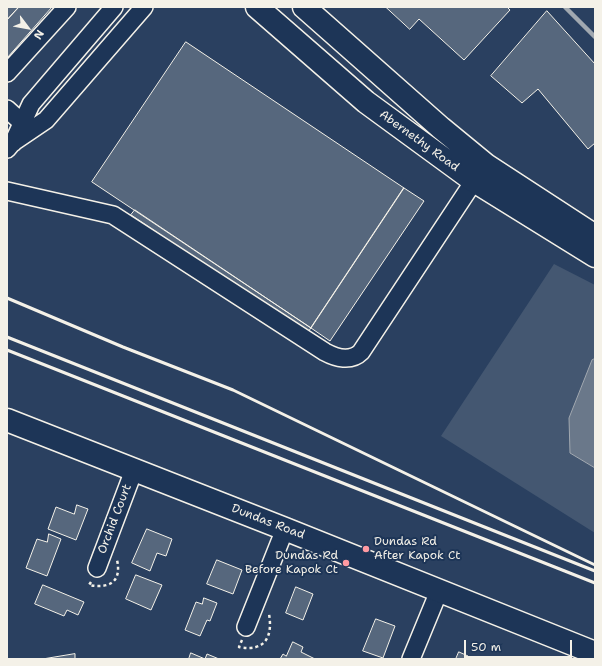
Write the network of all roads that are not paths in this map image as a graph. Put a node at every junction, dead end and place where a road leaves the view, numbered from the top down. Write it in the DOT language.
graph roads {
  1 [pos="67,7"];
  2 [pos="144,7"];
  3 [pos="257,7"];
  4 [pos="304,7"];
  5 [pos="106,10"];
  6 [pos="124,31"];
  7 [pos="7,73"];
  8 [pos="7,109"];
  9 [pos="26,126"];
  10 [pos="10,146"];
  11 [pos="474,181"];
  12 [pos="7,191"];
  13 [pos="595,236"];
  14 [pos="595,256"];
  15 [pos="7,420"];
  16 [pos="134,470"];
  17 [pos="285,529"];
  18 [pos="97,568"];
  19 [pos="439,591"];
  20 [pos="246,627"];
  21 [pos="592,655"];
  22 [pos="411,659"];
  1 -- 7 [label="street"];
  2 -- 6 [label="street"];
  3 -- 11 [label="main road, Abernethy Road"];
  4 -- 13 [label="main road, Abernethy Road"];
  5 -- 6 [label="street"];
  5 -- 9 [label="street"];
  6 -- 9 [label="street"];
  8 -- 9 [label="street"];
  9 -- 10 [label="street"];
  11 -- 12 [label="street"];
  11 -- 14 [label="main road, Abernethy Road"];
  15 -- 16 [label="main road, Dundas Road"];
  16 -- 17 [label="main road, Dundas Road"];
  16 -- 18 [label="street, Orchid Court"];
  17 -- 19 [label="main road, Dundas Road"];
  17 -- 20 [label="street"];
  19 -- 21 [label="main road, Dundas Road"];
  19 -- 22 [label="street"];
}
